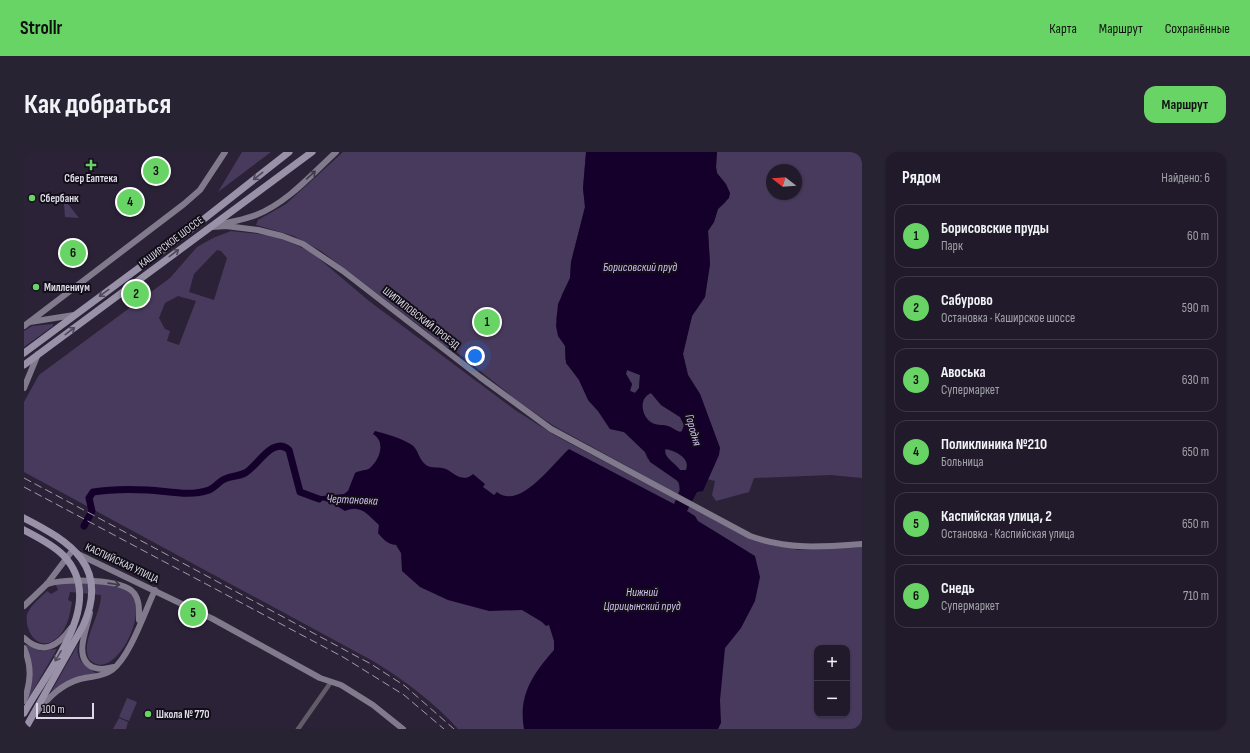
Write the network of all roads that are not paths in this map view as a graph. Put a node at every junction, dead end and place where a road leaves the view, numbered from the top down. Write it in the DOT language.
graph roads {
  1 [pos="225,152"];
  2 [pos="289,152"];
  3 [pos="312,152"];
  4 [pos="336,152"];
  5 [pos="257,215"];
  6 [pos="216,226"];
  7 [pos="208,228"];
  8 [pos="258,230"];
  9 [pos="51,306"];
  10 [pos="74,315"];
  11 [pos="56,319"];
  12 [pos="27,324"];
  13 [pos="24,353"];
  14 [pos="39,354"];
  15 [pos="24,365"];
  16 [pos="24,388"];
  17 [pos="24,518"];
  18 [pos="24,530"];
  19 [pos="862,544"];
  20 [pos="72,551"];
  21 [pos="47,584"];
  22 [pos="155,590"];
  23 [pos="24,606"];
  24 [pos="91,610"];
  25 [pos="76,621"];
  26 [pos="140,623"];
  27 [pos="24,638"];
  28 [pos="24,648"];
  29 [pos="117,666"];
  30 [pos="331,682"];
  31 [pos="24,698"];
  32 [pos="24,713"];
  33 [pos="27,726"];
  34 [pos="298,729"];
  35 [pos="403,729"];
  1 -- 9 [label="main road"];
  2 -- 10 [label="main road, КАШИРСКОЕ ШОССЕ, one-way"];
  3 -- 7 [label="main road, КАШИРСКОЕ ШОССЕ"];
  5 -- 4 [label="main road, one-way"];
  5 -- 6 [label="main road"];
  5 -- 8 [label="main road"];
  6 -- 7 [label="main road, ШИПИЛОВСКИЙ ПРОЕЗД"];
  6 -- 8 [label="main road, ШИПИЛОВСКИЙ ПРОЕЗД"];
  14 -- 7 [label="main road, КАШИРСКОЕ ШОССЕ, one-way"];
  8 -- 19 [label="main road, ШИПИЛОВСКИЙ ПРОЕЗД"];
  9 -- 11 [label="main road"];
  9 -- 12 [label="main road"];
  10 -- 11 [label="main road"];
  10 -- 13 [label="main road, КАШИРСКОЕ ШОССЕ"];
  11 -- 12 [label="main road"];
  14 -- 15 [label="main road, КАШИРСКОЕ ШОССЕ"];
  14 -- 16 [label="main road"];
  17 -- 20 [label="main road, КАСПИЙСКАЯ УЛИЦА"];
  17 -- 24 [label="main road"];
  18 -- 25 [label="main road"];
  20 -- 21 [label="main road"];
  20 -- 22 [label="main road, КАСПИЙСКАЯ УЛИЦА"];
  21 -- 23 [label="main road"];
  21 -- 26 [label="main road, one-way"];
  22 -- 26 [label="main road"];
  22 -- 30 [label="main road, КАСПИЙСКАЯ УЛИЦА"];
  24 -- 29 [label="main road"];
  24 -- 33 [label="main road"];
  25 -- 27 [label="main road"];
  25 -- 32 [label="main road, one-way"];
  26 -- 29 [label="main road"];
  28 -- 31 [label="main road"];
  29 -- 33 [label="main road"];
  30 -- 34 [label="street"];
  30 -- 35 [label="main road, КАСПИЙСКАЯ УЛИЦА"];
}
